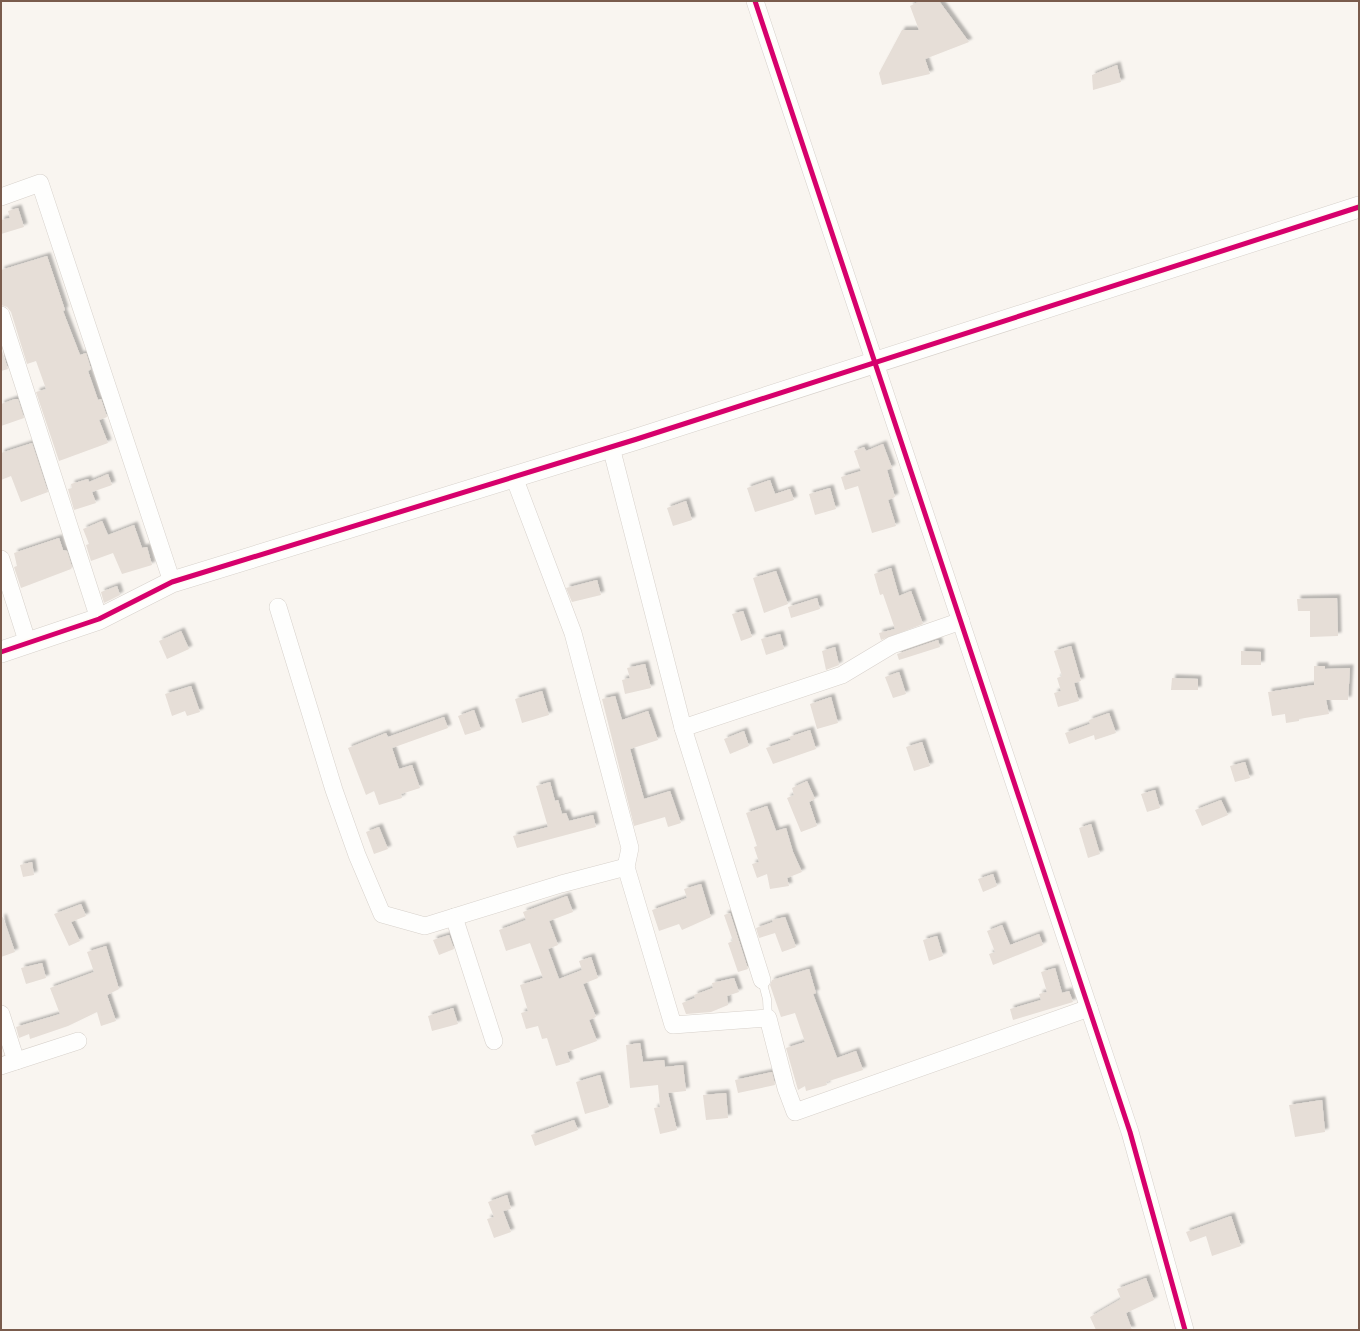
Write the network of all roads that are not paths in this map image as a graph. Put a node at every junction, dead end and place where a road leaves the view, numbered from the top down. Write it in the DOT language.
graph roads {
  1 [pos="756,1"];
  2 [pos="1,197"];
  3 [pos="1359,207"];
  4 [pos="1,316"];
  5 [pos="876,364"];
  6 [pos="611,447"];
  7 [pos="514,477"];
  8 [pos="1,559"];
  9 [pos="172,582"];
  10 [pos="278,607"];
  11 [pos="99,619"];
  12 [pos="961,621"];
  13 [pos="28,644"];
  14 [pos="1,652"];
  15 [pos="683,728"];
  16 [pos="626,867"];
  17 [pos="454,917"];
  18 [pos="762,980"];
  19 [pos="1089,1008"];
  20 [pos="1,1014"];
  21 [pos="768,1018"];
  22 [pos="78,1041"];
  23 [pos="494,1041"];
  24 [pos="8,1063"];
  25 [pos="1185,1330"];
  1 -- 5 [label="street"];
  2 -- 9 [label="street"];
  3 -- 5 [label="street"];
  4 -- 11 [label="street"];
  5 -- 6 [label="street"];
  5 -- 12 [label="street"];
  6 -- 7 [label="street"];
  6 -- 15 [label="street"];
  7 -- 9 [label="street"];
  7 -- 16 [label="street"];
  8 -- 13 [label="street"];
  9 -- 11 [label="street"];
  10 -- 17 [label="street"];
  11 -- 13 [label="street"];
  12 -- 15 [label="street"];
  12 -- 19 [label="street"];
  13 -- 14 [label="street"];
  15 -- 18 [label="street"];
  16 -- 17 [label="street"];
  16 -- 21 [label="street"];
  17 -- 23 [label="street"];
  18 -- 21 [label="lane"];
  19 -- 21 [label="street"];
  19 -- 25 [label="street"];
  20 -- 24 [label="street"];
  22 -- 24 [label="street"];
}
